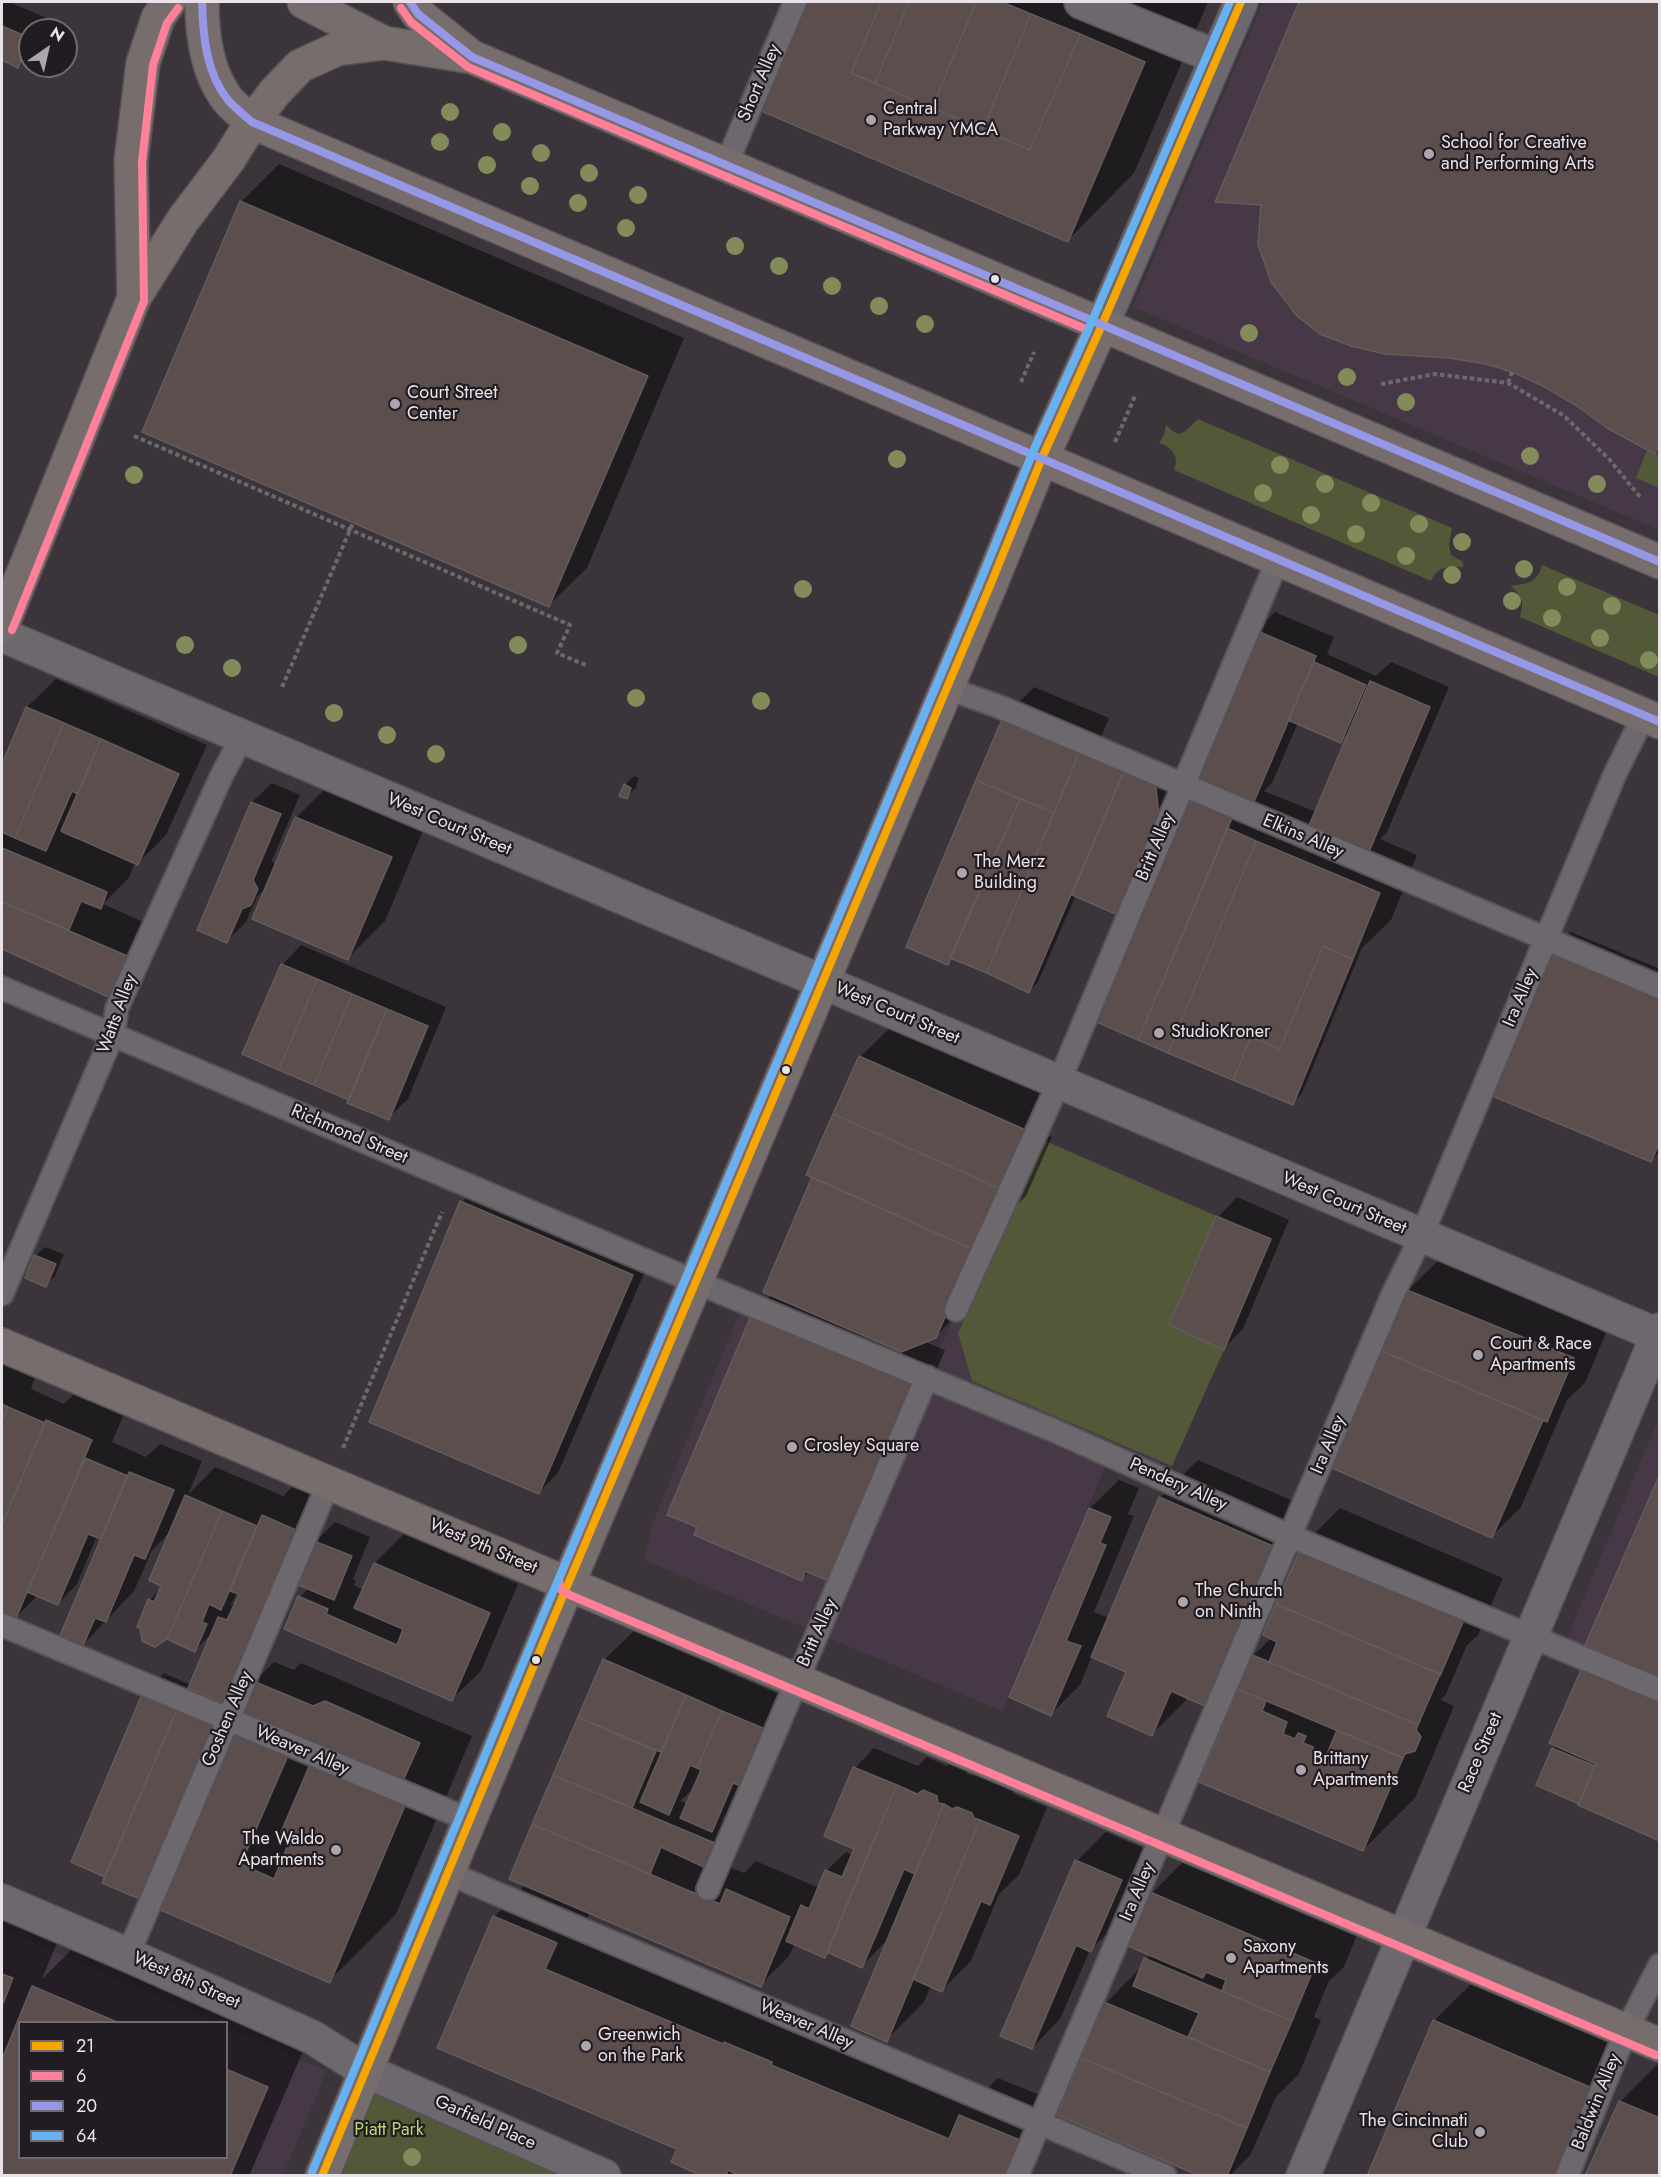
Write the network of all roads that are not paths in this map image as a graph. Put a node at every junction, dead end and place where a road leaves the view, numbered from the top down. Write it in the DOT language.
graph roads {
  1 [pos="169,2"];
  2 [pos="202,2"];
  3 [pos="304,2"];
  4 [pos="410,2"];
  5 [pos="795,2"];
  6 [pos="1081,2"];
  7 [pos="1240,2"];
  8 [pos="384,43"];
  9 [pos="472,57"];
  10 [pos="1217,57"];
  11 [pos="252,122"];
  12 [pos="726,165"];
  13 [pos="134,298"];
  14 [pos="1102,325"];
  15 [pos="1042,458"];
  16 [pos="1278,558"];
  17 [pos="1659,562"];
  18 [pos="2,626"];
  19 [pos="2,635"];
  20 [pos="947,688"];
  21 [pos="1652,719"];
  22 [pos="242,737"];
  23 [pos="1182,785"];
  24 [pos="1546,940"];
  25 [pos="823,983"];
  26 [pos="2,987"];
  27 [pos="1659,987"];
  28 [pos="113,1035"];
  29 [pos="1059,1082"];
  30 [pos="1421,1237"];
  31 [pos="696,1282"];
  32 [pos="2,1294"];
  33 [pos="956,1310"];
  34 [pos="1659,1334"];
  35 [pos="2,1345"];
  36 [pos="927,1377"];
  37 [pos="329,1482"];
  38 [pos="1290,1536"];
  39 [pos="569,1584"];
  40 [pos="2,1625"];
  41 [pos="1530,1634"];
  42 [pos="798,1680"];
  43 [pos="1659,1690"];
  44 [pos="228,1720"];
  45 [pos="470,1820"];
  46 [pos="1164,1834"];
  47 [pos="448,1873"];
  48 [pos="708,1889"];
  49 [pos="2,1901"];
  50 [pos="1404,1936"];
  51 [pos="128,1955"];
  52 [pos="1659,1965"];
  53 [pos="1626,2031"];
  54 [pos="1659,2045"];
  55 [pos="366,2071"];
  56 [pos="1040,2122"];
  57 [pos="322,2175"];
  58 [pos="604,2175"];
  59 [pos="1017,2175"];
  60 [pos="1166,2175"];
  61 [pos="1303,2175"];
  62 [pos="1567,2175"];
  1 -- 13 [label="main road"];
  2 -- 11 [label="main road"];
  3 -- 8 [label="main road"];
  4 -- 9 [label="main road"];
  5 -- 12 [label="lane, Short Alley"];
  6 -- 10 [label="street"];
  7 -- 10 [label="street"];
  8 -- 9 [label="main road"];
  8 -- 11 [label="main road"];
  9 -- 12 [label="main road"];
  10 -- 14 [label="street"];
  11 -- 13 [label="main road"];
  11 -- 15 [label="main road"];
  12 -- 14 [label="main road"];
  13 -- 18 [label="main road"];
  14 -- 15 [label="main road"];
  14 -- 17 [label="main road"];
  15 -- 16 [label="main road"];
  15 -- 20 [label="main road"];
  16 -- 21 [label="main road"];
  16 -- 23 [label="lane, Britt Alley"];
  19 -- 22 [label="street, West Court Street"];
  20 -- 23 [label="lane, Elkins Alley"];
  20 -- 25 [label="main road"];
  21 -- 24 [label="lane, Ira Alley"];
  22 -- 25 [label="street, West Court Street"];
  22 -- 28 [label="lane, Watts Alley"];
  23 -- 24 [label="lane, Elkins Alley"];
  23 -- 29 [label="lane, Britt Alley"];
  24 -- 27 [label="lane, Elkins Alley"];
  24 -- 30 [label="lane, Ira Alley"];
  25 -- 29 [label="street, West Court Street"];
  25 -- 31 [label="main road"];
  26 -- 28 [label="lane, Richmond Street"];
  28 -- 31 [label="lane, Richmond Street"];
  28 -- 32 [label="lane, Watts Alley"];
  29 -- 30 [label="street, West Court Street"];
  29 -- 33 [label="lane, Britt Alley"];
  30 -- 34 [label="street, West Court Street"];
  30 -- 38 [label="lane, Ira Alley"];
  31 -- 36 [label="lane, Pendery Alley"];
  31 -- 39 [label="main road"];
  34 -- 41 [label="street, Race Street"];
  35 -- 37 [label="main road, West 9th Street"];
  36 -- 38 [label="lane, Pendery Alley"];
  36 -- 42 [label="lane, Britt Alley"];
  37 -- 39 [label="main road, West 9th Street"];
  37 -- 44 [label="lane, Goshen Alley"];
  38 -- 41 [label="lane, Pendery Alley"];
  38 -- 46 [label="lane, Ira Alley"];
  39 -- 42 [label="main road, West 9th Street"];
  39 -- 45 [label="main road"];
  40 -- 44 [label="lane, Weaver Alley"];
  41 -- 43 [label="lane, Pendery Alley"];
  41 -- 50 [label="street, Race Street"];
  42 -- 46 [label="main road, West 9th Street"];
  42 -- 48 [label="lane, Britt Alley"];
  44 -- 45 [label="lane, Weaver Alley"];
  44 -- 51 [label="lane, Goshen Alley"];
  45 -- 47 [label="main road"];
  46 -- 50 [label="main road, West 9th Street"];
  46 -- 56 [label="lane, Ira Alley"];
  47 -- 55 [label="main road"];
  47 -- 56 [label="lane, Weaver Alley"];
  49 -- 51 [label="street, West 8th Street"];
  50 -- 53 [label="main road, West 9th Street"];
  50 -- 61 [label="street, Race Street"];
  51 -- 55 [label="street, West 8th Street"];
  52 -- 53 [label="lane, Baldwin Alley"];
  53 -- 54 [label="main road, West 9th Street"];
  53 -- 62 [label="lane, Baldwin Alley"];
  55 -- 57 [label="main road"];
  55 -- 58 [label="street, Garfield Place"];
  56 -- 59 [label="lane, Ira Alley"];
  56 -- 60 [label="lane, Weaver Alley"];
}
